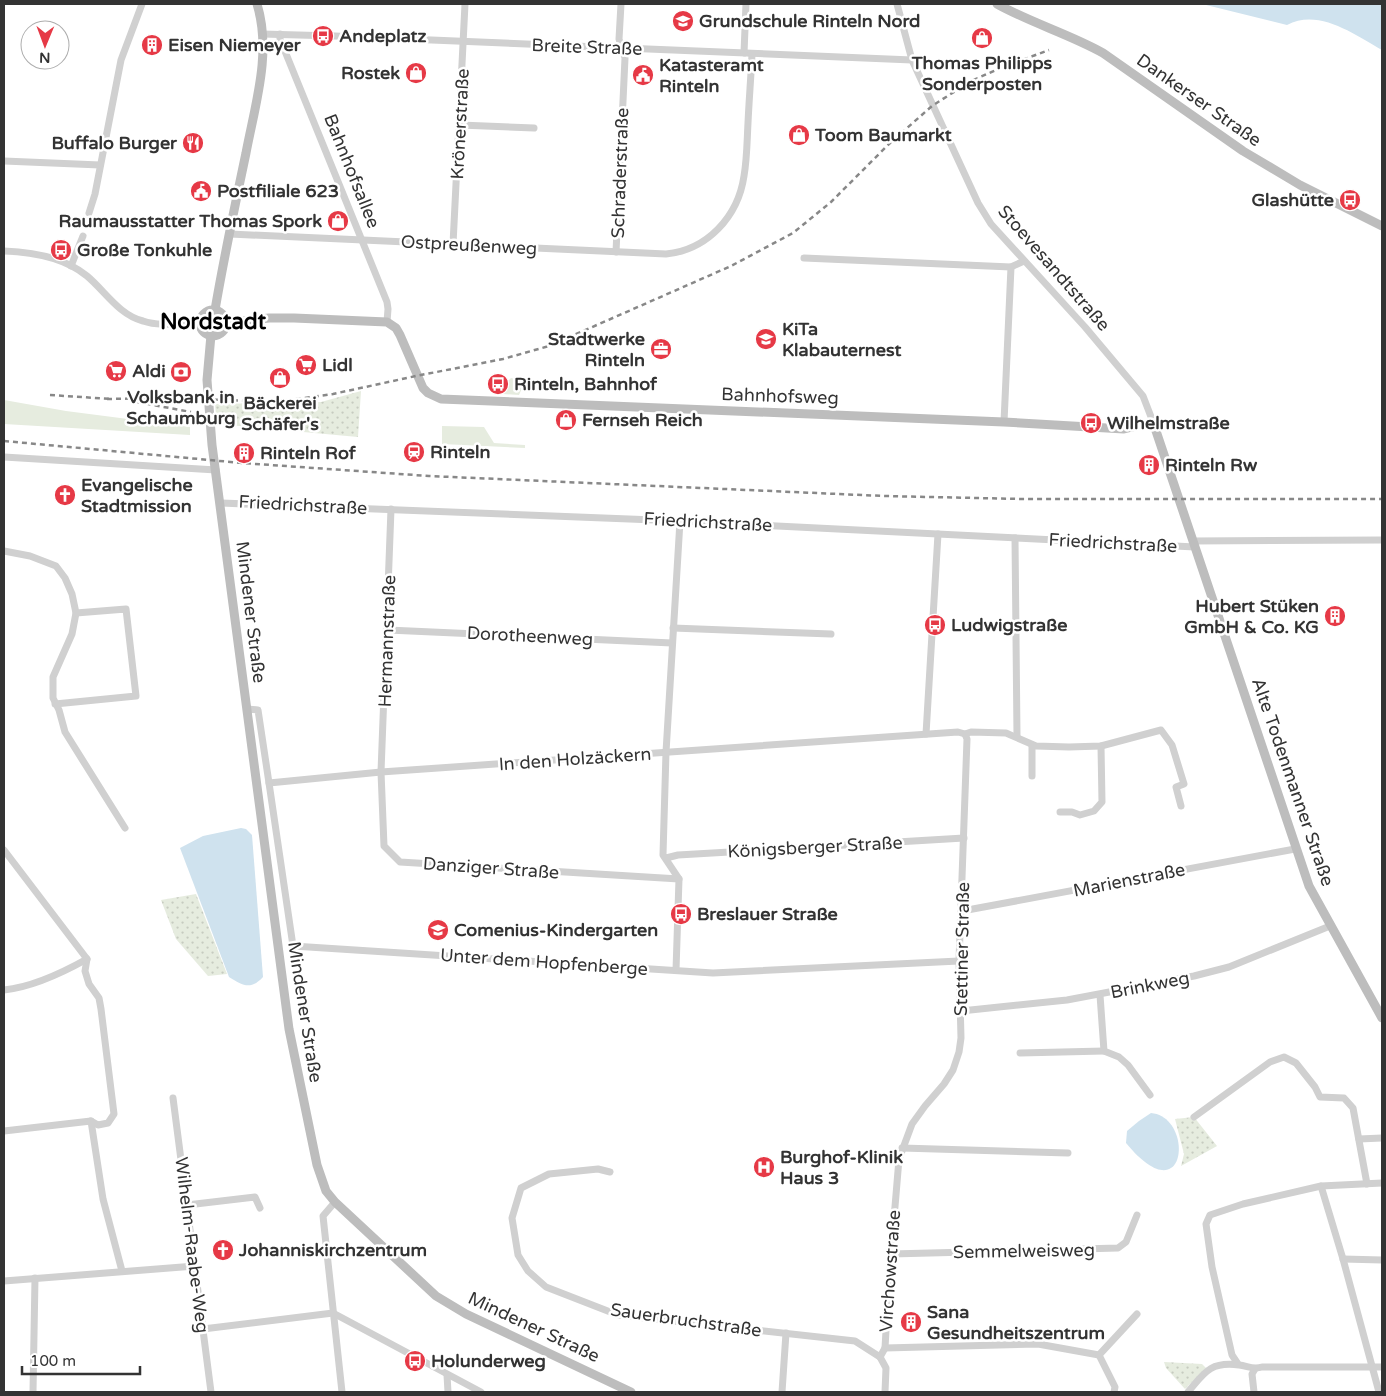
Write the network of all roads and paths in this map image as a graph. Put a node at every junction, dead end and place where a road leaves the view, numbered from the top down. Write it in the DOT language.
graph roads {
  1 [pos="142,4"];
  2 [pos="257,4"];
  3 [pos="465,4"];
  4 [pos="621,4"];
  5 [pos="746,4"];
  6 [pos="897,4"];
  7 [pos="997,4"];
  8 [pos="262,34"];
  9 [pos="280,34"];
  10 [pos="464,42"];
  11 [pos="622,49"];
  12 [pos="748,54"];
  13 [pos="912,60"];
  14 [pos="460,125"];
  15 [pos="534,128"];
  16 [pos="4,161"];
  17 [pos="100,166"];
  18 [pos="89,213"];
  19 [pos="1382,226"];
  20 [pos="230,234"];
  21 [pos="82,236"];
  22 [pos="363,241"];
  23 [pos="453,244"];
  24 [pos="4,251"];
  25 [pos="616,252"];
  26 [pos="804,258"];
  27 [pos="1024,261"];
  28 [pos="71,266"];
  29 [pos="1011,267"];
  30 [pos="215,310"];
  31 [pos="386,322"];
  32 [pos="200,323"];
  33 [pos="226,323"];
  34 [pos="211,335"];
  35 [pos="1004,422"];
  36 [pos="1153,422"];
  37 [pos="4,457"];
  38 [pos="216,470"];
  39 [pos="221,503"];
  40 [pos="391,509"];
  41 [pos="680,521"];
  42 [pos="938,534"];
  43 [pos="1016,538"];
  44 [pos="1382,540"];
  45 [pos="1194,544"];
  46 [pos="4,551"];
  47 [pos="76,613"];
  48 [pos="674,628"];
  49 [pos="388,630"];
  50 [pos="831,634"];
  51 [pos="672,643"];
  52 [pos="55,704"];
  53 [pos="248,709"];
  54 [pos="926,734"];
  55 [pos="965,734"];
  56 [pos="1017,736"];
  57 [pos="1032,745"];
  58 [pos="1101,746"];
  59 [pos="666,752"];
  60 [pos="381,772"];
  61 [pos="1032,776"];
  62 [pos="269,784"];
  63 [pos="1181,806"];
  64 [pos="1060,812"];
  65 [pos="124,828"];
  66 [pos="964,838"];
  67 [pos="1295,849"];
  68 [pos="4,850"];
  69 [pos="666,858"];
  70 [pos="679,879"];
  71 [pos="962,912"];
  72 [pos="1330,926"];
  73 [pos="87,959"];
  74 [pos="960,961"];
  75 [pos="676,970"];
  76 [pos="4,990"];
  77 [pos="1100,995"];
  78 [pos="960,1011"];
  79 [pos="1382,1018"];
  80 [pos="1104,1051"];
  81 [pos="1020,1054"];
  82 [pos="1150,1095"];
  83 [pos="173,1098"];
  84 [pos="1194,1117"];
  85 [pos="91,1121"];
  86 [pos="4,1131"];
  87 [pos="1382,1138"];
  88 [pos="1359,1139"];
  89 [pos="902,1148"];
  90 [pos="1068,1153"];
  91 [pos="610,1172"];
  92 [pos="1382,1183"];
  93 [pos="1367,1184"];
  94 [pos="1321,1186"];
  95 [pos="335,1202"];
  96 [pos="187,1205"];
  97 [pos="260,1208"];
  98 [pos="1137,1215"];
  99 [pos="891,1254"];
  100 [pos="1343,1259"];
  101 [pos="1382,1260"];
  102 [pos="195,1266"];
  103 [pos="122,1271"];
  104 [pos="35,1278"];
  105 [pos="4,1281"];
  106 [pos="333,1313"];
  107 [pos="1137,1314"];
  108 [pos="203,1329"];
  109 [pos="786,1333"];
  110 [pos="885,1348"];
  111 [pos="1099,1355"];
  112 [pos="1232,1356"];
  113 [pos="880,1357"];
  114 [pos="1238,1364"];
  115 [pos="1226,1365"];
  116 [pos="1373,1367"];
  117 [pos="1382,1368"];
  118 [pos="1255,1369"];
  119 [pos="447,1375"];
  120 [pos="33,1392"];
  121 [pos="211,1392"];
  122 [pos="342,1392"];
  123 [pos="448,1392"];
  124 [pos="481,1392"];
  125 [pos="631,1392"];
  126 [pos="782,1392"];
  127 [pos="885,1392"];
  128 [pos="1114,1392"];
  129 [pos="1188,1392"];
  130 [pos="1254,1392"];
  131 [pos="1379,1392"];
  1 -- 17 [label="street"];
  2 -- 8 [label="main road"];
  3 -- 10 [label="street, Krönerstraße"];
  4 -- 11 [label="street, Schraderstraße"];
  5 -- 12 [label="street"];
  6 -- 13 [label="street, Stoevesandtstraße"];
  7 -- 19 [label="main road, Dankerser Straße"];
  8 -- 9 [label="street, Breite Straße"];
  8 -- 20 [label="main road"];
  9 -- 10 [label="street, Breite Straße"];
  9 -- 22 [label="street, Bahnhofsallee"];
  10 -- 11 [label="street, Breite Straße"];
  10 -- 14 [label="street, Krönerstraße"];
  11 -- 12 [label="street, Breite Straße"];
  11 -- 25 [label="street, Schraderstraße"];
  12 -- 13 [label="street, Breite Straße"];
  12 -- 25 [label="street, Ostpreußenweg"];
  13 -- 27 [label="street, Stoevesandtstraße"];
  14 -- 15 [label="street"];
  14 -- 23 [label="street, Krönerstraße"];
  16 -- 17 [label="street"];
  17 -- 18 [label="street"];
  20 -- 22 [label="street, Ostpreußenweg"];
  20 -- 30 [label="main road"];
  21 -- 28 [label="street"];
  22 -- 23 [label="street, Ostpreußenweg"];
  22 -- 31 [label="street, Bahnhofsallee"];
  23 -- 25 [label="street, Ostpreußenweg"];
  24 -- 28 [label="street"];
  26 -- 29 [label="street"];
  27 -- 29 [label="street"];
  27 -- 36 [label="street, Stoevesandtstraße"];
  28 -- 32 [label="street"];
  29 -- 35 [label="street"];
  30 -- 32 [label="main road"];
  30 -- 33 [label="main road"];
  31 -- 33 [label="main road"];
  31 -- 35 [label="main road, Bahnhofsweg"];
  32 -- 34 [label="main road"];
  33 -- 34 [label="main road"];
  34 -- 38 [label="main road, Mindener Straße"];
  35 -- 36 [label="main road, Bahnhofsweg"];
  36 -- 45 [label="main road, Stoevesandtstraße"];
  37 -- 38 [label="street"];
  38 -- 39 [label="main road, Mindener Straße"];
  39 -- 40 [label="street, Friedrichstraße"];
  39 -- 53 [label="main road, Mindener Straße"];
  40 -- 41 [label="street, Friedrichstraße"];
  40 -- 49 [label="street, Hermannstraße"];
  41 -- 42 [label="street, Friedrichstraße"];
  41 -- 48 [label="street"];
  42 -- 43 [label="street, Friedrichstraße"];
  42 -- 54 [label="street"];
  43 -- 45 [label="street, Friedrichstraße"];
  43 -- 56 [label="street"];
  44 -- 45 [label="street, Friedrichstraße"];
  45 -- 67 [label="main road, Alte Todenmanner Straße"];
  46 -- 47 [label="street"];
  47 -- 52 [label="street"];
  47 -- 52 [label="street"];
  48 -- 50 [label="street"];
  48 -- 51 [label="street"];
  49 -- 51 [label="street, Dorotheenweg"];
  49 -- 60 [label="street, Hermannstraße"];
  51 -- 59 [label="street"];
  52 -- 65 [label="street"];
  53 -- 62 [label="street"];
  53 -- 95 [label="main road, Mindener Straße"];
  54 -- 55 [label="street, In den Holzäckern"];
  54 -- 59 [label="street, In den Holzäckern"];
  55 -- 56 [label="street, In den Holzäckern"];
  55 -- 66 [label="street, Stettiner Straße"];
  56 -- 57 [label="street"];
  57 -- 58 [label="street"];
  57 -- 61 [label="street"];
  58 -- 63 [label="street"];
  58 -- 64 [label="street"];
  59 -- 60 [label="street, In den Holzäckern"];
  59 -- 69 [label="street"];
  60 -- 62 [label="street, In den Holzäckern"];
  60 -- 70 [label="street, Danziger Straße"];
  62 -- 75 [label="street, Unter dem Hopfenberge"];
  66 -- 69 [label="street, Königsberger Straße"];
  66 -- 71 [label="street, Stettiner Straße"];
  67 -- 71 [label="street, Marienstraße"];
  67 -- 72 [label="main road, Alte Todenmanner Straße"];
  68 -- 73 [label="street"];
  69 -- 70 [label="street"];
  70 -- 75 [label="street"];
  71 -- 74 [label="street, Stettiner Straße"];
  72 -- 77 [label="street, Brinkweg"];
  72 -- 79 [label="main road, Alte Todenmanner Straße"];
  73 -- 76 [label="street"];
  73 -- 85 [label="street"];
  74 -- 75 [label="street, Unter dem Hopfenberge"];
  74 -- 78 [label="street, Stettiner Straße"];
  77 -- 78 [label="street, Brinkweg"];
  77 -- 80 [label="street"];
  78 -- 89 [label="street, Stettiner Straße"];
  80 -- 81 [label="street"];
  80 -- 82 [label="street"];
  83 -- 96 [label="street, Wilhelm-Raabe-Weg"];
  84 -- 88 [label="street"];
  85 -- 86 [label="street"];
  85 -- 103 [label="street"];
  87 -- 88 [label="street"];
  88 -- 93 [label="street"];
  89 -- 90 [label="street"];
  89 -- 99 [label="street, Virchowstraße"];
  91 -- 109 [label="street, Sauerbruchstraße"];
  92 -- 93 [label="street"];
  93 -- 94 [label="street"];
  94 -- 100 [label="street"];
  94 -- 112 [label="street"];
  95 -- 106 [label="street"];
  95 -- 125 [label="main road, Mindener Straße"];
  96 -- 97 [label="street"];
  96 -- 102 [label="street, Wilhelm-Raabe-Weg"];
  98 -- 99 [label="street, Semmelweisweg"];
  99 -- 110 [label="street, Virchowstraße"];
  100 -- 101 [label="street"];
  100 -- 116 [label="street"];
  102 -- 103 [label="street"];
  102 -- 108 [label="street, Wilhelm-Raabe-Weg"];
  103 -- 104 [label="street"];
  104 -- 105 [label="street"];
  104 -- 120 [label="street"];
  106 -- 108 [label="street"];
  106 -- 119 [label="street"];
  106 -- 122 [label="street"];
  107 -- 111 [label="street"];
  108 -- 121 [label="street, Wilhelm-Raabe-Weg"];
  109 -- 113 [label="street, Sauerbruchstraße"];
  109 -- 126 [label="street"];
  110 -- 111 [label="street"];
  110 -- 113 [label="street, Virchowstraße"];
  111 -- 128 [label="street"];
  112 -- 114 [label="street"];
  112 -- 115 [label="street"];
  113 -- 127 [label="street, Virchowstraße"];
  114 -- 115 [label="street"];
  114 -- 118 [label="street"];
  115 -- 129 [label="street"];
  116 -- 117 [label="street"];
  116 -- 118 [label="street"];
  116 -- 131 [label="street"];
  118 -- 130 [label="street"];
  119 -- 123 [label="street"];
  119 -- 124 [label="street"];
}
